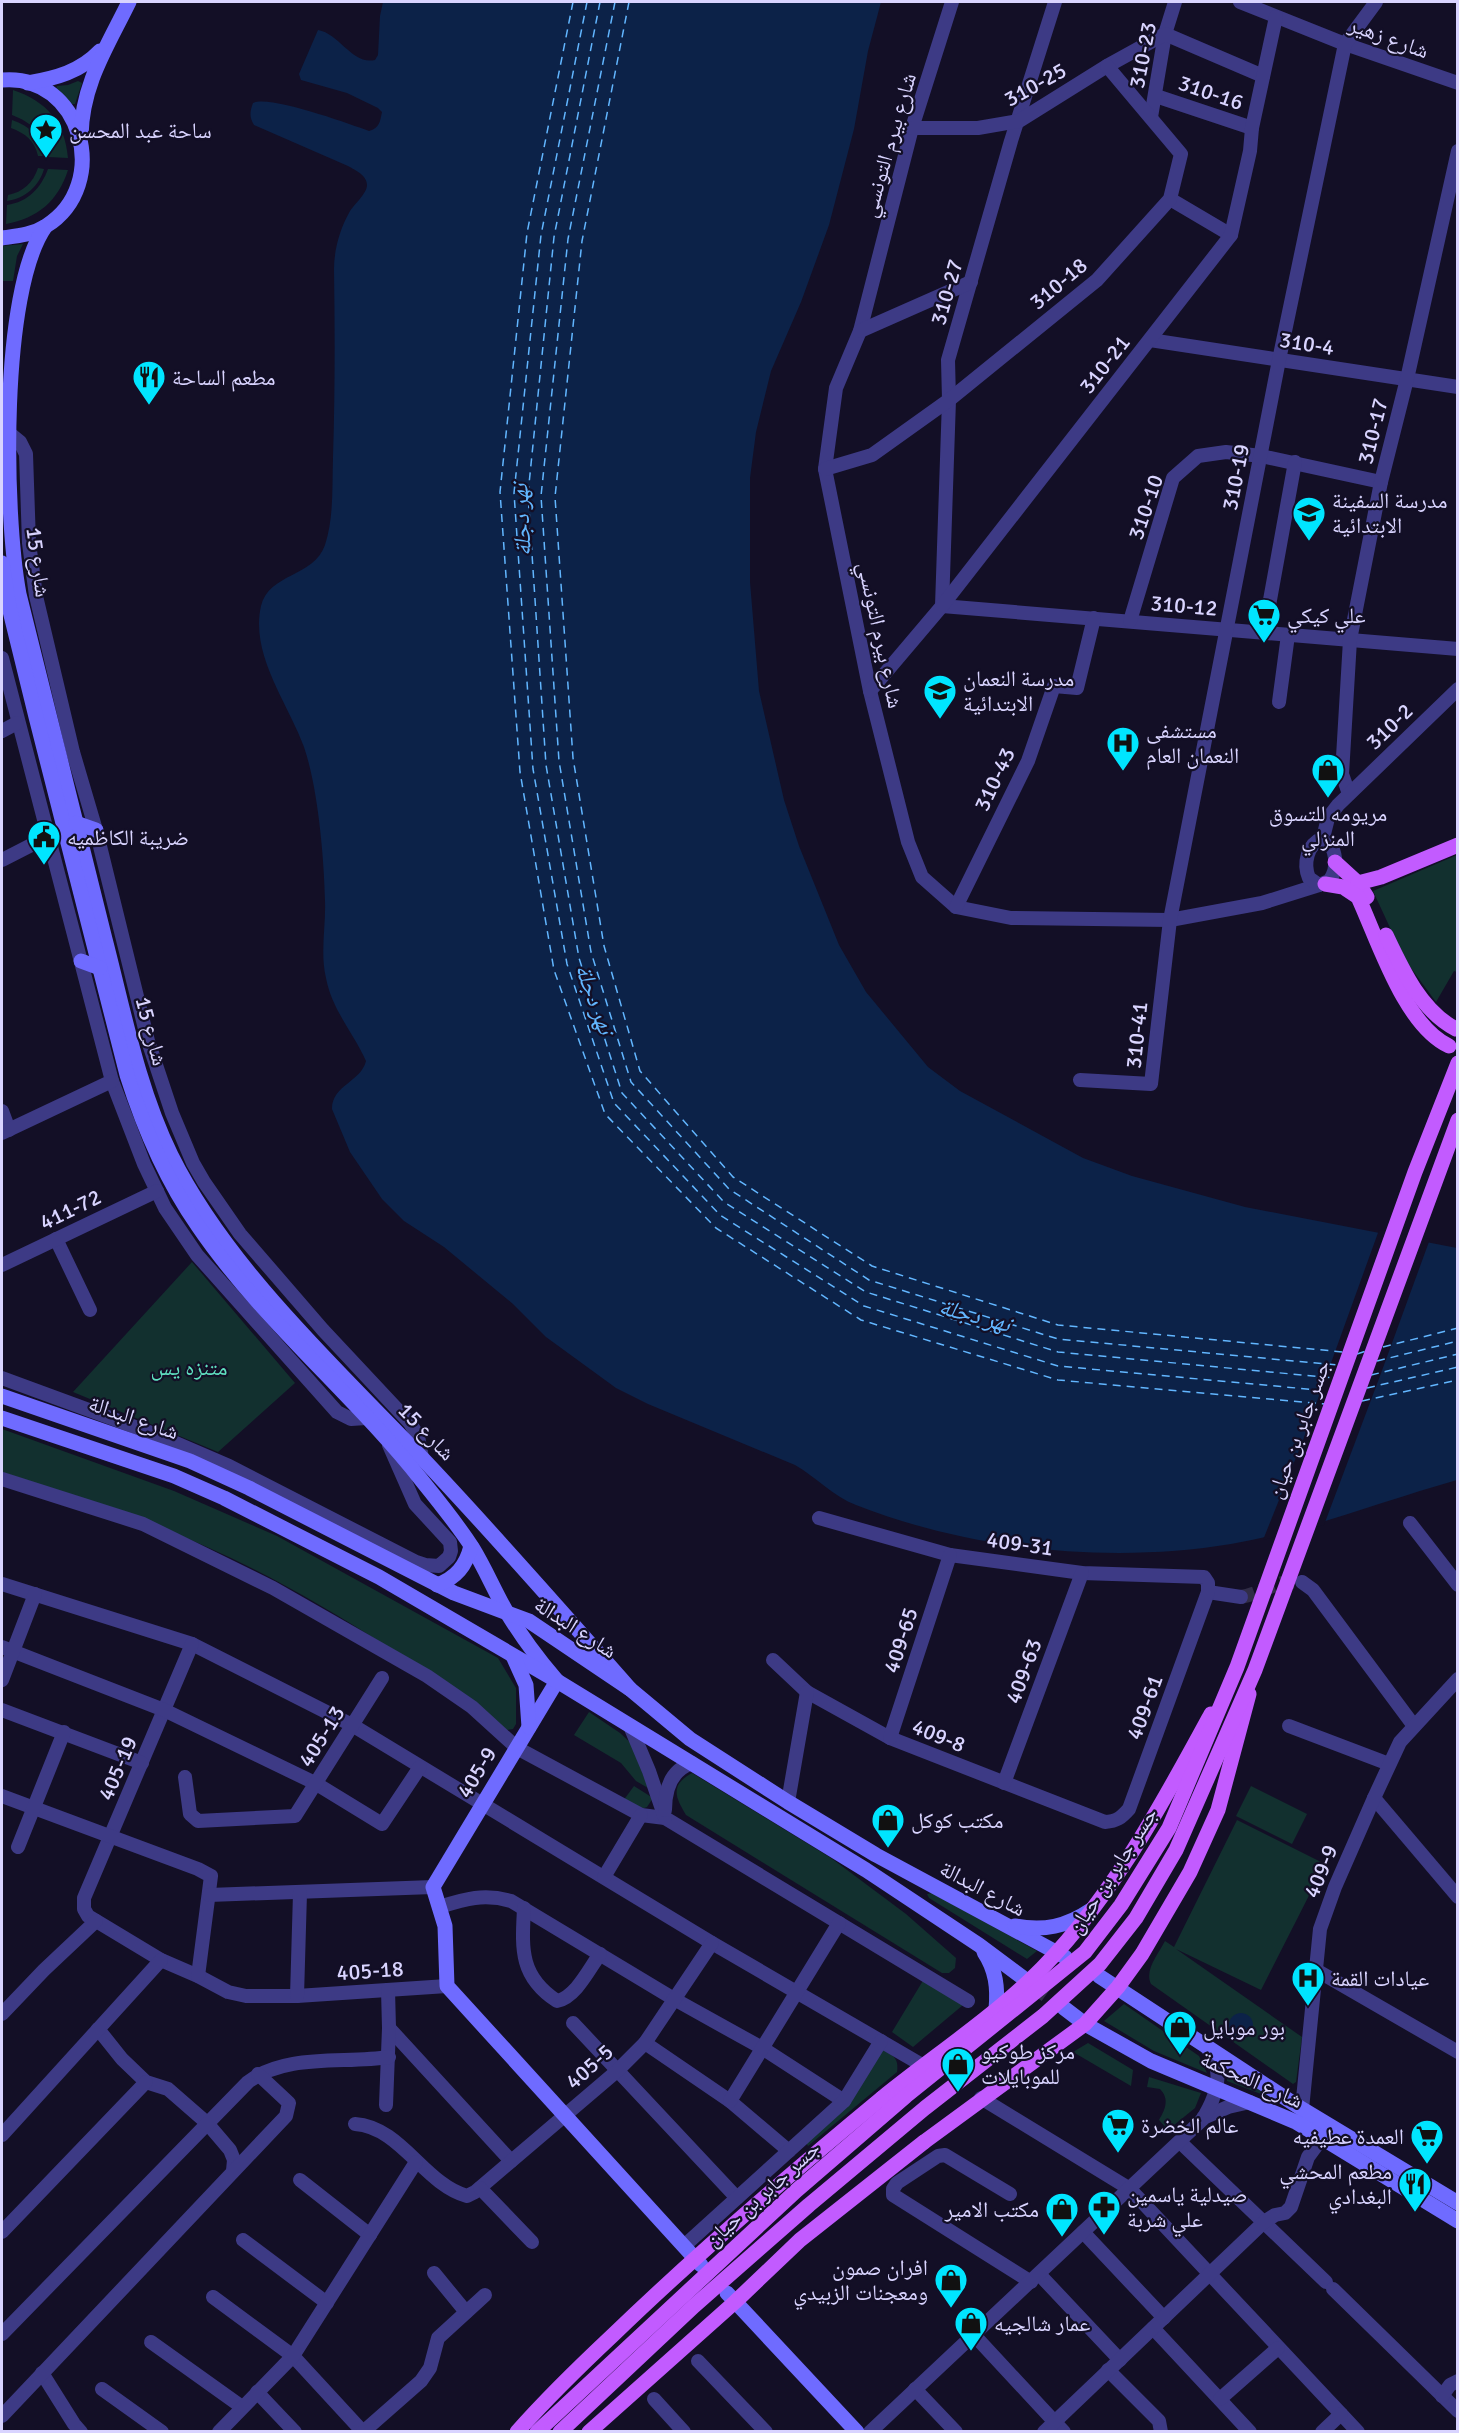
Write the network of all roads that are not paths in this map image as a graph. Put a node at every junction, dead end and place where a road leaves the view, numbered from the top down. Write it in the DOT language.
graph roads {
  1 [pos="129,2"];
  2 [pos="952,2"];
  3 [pos="1055,2"];
  4 [pos="1175,2"];
  5 [pos="1376,2"];
  6 [pos="1249,3"];
  7 [pos="1276,17"];
  8 [pos="1165,34"];
  9 [pos="109,43"];
  10 [pos="1345,44"];
  11 [pos="1107,66"];
  12 [pos="1263,76"];
  13 [pos="3,79"];
  14 [pos="27,83"];
  15 [pos="1458,83"];
  16 [pos="1156,96"];
  17 [pos="1151,117"];
  18 [pos="1019,121"];
  19 [pos="912,128"];
  20 [pos="1252,128"];
  21 [pos="81,139"];
  22 [pos="1458,151"];
  23 [pos="1170,199"];
  24 [pos="45,226"];
  25 [pos="1231,235"];
  26 [pos="2,238"];
  27 [pos="971,282"];
  28 [pos="860,331"];
  29 [pos="1150,340"];
  30 [pos="1279,360"];
  31 [pos="1407,379"];
  32 [pos="1458,387"];
  33 [pos="949,400"];
  34 [pos="9,433"];
  35 [pos="1261,456"];
  36 [pos="1295,462"];
  37 [pos="825,469"];
  38 [pos="1382,482"];
  39 [pos="2,563"];
  40 [pos="942,606"];
  41 [pos="1094,618"];
  42 [pos="1130,621"];
  43 [pos="1226,629"];
  44 [pos="1264,633"];
  45 [pos="1288,635"];
  46 [pos="1350,640"];
  47 [pos="1458,649"];
  48 [pos="2,658"];
  49 [pos="1458,688"];
  50 [pos="870,691"];
  51 [pos="1279,702"];
  52 [pos="17,723"];
  53 [pos="2,731"];
  54 [pos="1349,794"];
  55 [pos="76,823"];
  56 [pos="96,830"];
  57 [pos="47,837"];
  58 [pos="1323,838"];
  59 [pos="1458,845"];
  60 [pos="2,860"];
  61 [pos="1335,862"];
  62 [pos="1306,873"];
  63 [pos="1358,883"];
  64 [pos="1322,884"];
  65 [pos="1292,894"];
  66 [pos="956,907"];
  67 [pos="1170,920"];
  68 [pos="81,961"];
  69 [pos="100,968"];
  70 [pos="1456,1029"];
  71 [pos="1449,1046"];
  72 [pos="1458,1063"];
  73 [pos="1080,1080"];
  74 [pos="112,1081"];
  75 [pos="2,1111"];
  76 [pos="1458,1120"];
  77 [pos="5,1131"];
  78 [pos="157,1191"];
  79 [pos="56,1239"];
  80 [pos="2,1265"];
  81 [pos="90,1310"];
  82 [pos="333,1374"];
  83 [pos="2,1378"];
  84 [pos="382,1394"];
  85 [pos="2,1396"];
  86 [pos="369,1412"];
  87 [pos="2,1418"];
  88 [pos="382,1433"];
  89 [pos="417,1463"];
  90 [pos="2,1479"];
  91 [pos="819,1518"];
  92 [pos="1410,1523"];
  93 [pos="471,1546"];
  94 [pos="950,1555"];
  95 [pos="1082,1573"];
  96 [pos="1302,1582"];
  97 [pos="2,1584"];
  98 [pos="437,1585"];
  99 [pos="1458,1585"];
  100 [pos="1208,1592"];
  101 [pos="35,1594"];
  102 [pos="1241,1597"];
  103 [pos="507,1612"];
  104 [pos="192,1644"];
  105 [pos="7,1649"];
  106 [pos="512,1654"];
  107 [pos="773,1660"];
  108 [pos="1237,1667"];
  109 [pos="1255,1670"];
  110 [pos="382,1678"];
  111 [pos="1458,1679"];
  112 [pos="2,1680"];
  113 [pos="557,1681"];
  114 [pos="630,1689"];
  115 [pos="807,1692"];
  116 [pos="2,1710"];
  117 [pos="164,1710"];
  118 [pos="352,1725"];
  119 [pos="630,1726"];
  120 [pos="1289,1726"];
  121 [pos="1414,1726"];
  122 [pos="529,1727"];
  123 [pos="64,1732"];
  124 [pos="890,1738"];
  125 [pos="517,1748"];
  126 [pos="141,1763"];
  127 [pos="692,1763"];
  128 [pos="1389,1764"];
  129 [pos="420,1767"];
  130 [pos="185,1777"];
  131 [pos="1004,1783"];
  132 [pos="315,1784"];
  133 [pos="2,1796"];
  134 [pos="1374,1797"];
  135 [pos="788,1802"];
  136 [pos="482,1804"];
  137 [pos="34,1807"];
  138 [pos="641,1815"];
  139 [pos="665,1818"];
  140 [pos="1105,1822"];
  141 [pos="111,1835"];
  142 [pos="18,1847"];
  143 [pos="604,1877"];
  144 [pos="433,1887"];
  145 [pos="300,1893"];
  146 [pos="209,1895"];
  147 [pos="1458,1898"];
  148 [pos="439,1907"];
  149 [pos="524,1908"];
  150 [pos="84,1909"];
  151 [pos="1091,1910"];
  152 [pos="96,1921"];
  153 [pos="839,1923"];
  154 [pos="1002,1924"];
  155 [pos="712,1943"];
  156 [pos="979,1945"];
  157 [pos="600,1954"];
  158 [pos="1061,1955"];
  159 [pos="161,1960"];
  160 [pos="1316,1970"];
  161 [pos="198,1976"];
  162 [pos="1099,1976"];
  163 [pos="1031,1983"];
  164 [pos="447,1986"];
  165 [pos="1118,1987"];
  166 [pos="388,1990"];
  167 [pos="797,1991"];
  168 [pos="297,1996"];
  169 [pos="674,1999"];
  170 [pos="968,2001"];
  171 [pos="1064,2008"];
  172 [pos="996,2009"];
  173 [pos="2,2014"];
  174 [pos="573,2023"];
  175 [pos="1085,2024"];
  176 [pos="389,2028"];
  177 [pos="98,2029"];
  178 [pos="881,2041"];
  179 [pos="645,2043"];
  180 [pos="762,2048"];
  181 [pos="1207,2048"];
  182 [pos="1458,2052"];
  183 [pos="388,2057"];
  184 [pos="922,2066"];
  185 [pos="617,2071"];
  186 [pos="258,2074"];
  187 [pos="146,2082"];
  188 [pos="1217,2087"];
  189 [pos="981,2098"];
  190 [pos="730,2101"];
  191 [pos="844,2101"];
  192 [pos="1250,2102"];
  193 [pos="386,2105"];
  194 [pos="1302,2109"];
  195 [pos="566,2114"];
  196 [pos="1202,2120"];
  197 [pos="207,2123"];
  198 [pos="355,2124"];
  199 [pos="2,2134"];
  200 [pos="1322,2138"];
  201 [pos="1180,2142"];
  202 [pos="789,2151"];
  203 [pos="416,2162"];
  204 [pos="512,2162"];
  205 [pos="233,2171"];
  206 [pos="300,2180"];
  207 [pos="480,2188"];
  208 [pos="1130,2188"];
  209 [pos="1010,2194"];
  210 [pos="737,2199"];
  211 [pos="1458,2203"];
  212 [pos="1264,2222"];
  213 [pos="1458,2222"];
  214 [pos="2,2232"];
  215 [pos="1083,2232"];
  216 [pos="369,2235"];
  217 [pos="243,2240"];
  218 [pos="532,2242"];
  219 [pos="684,2246"];
  220 [pos="701,2265"];
  221 [pos="434,2273"];
  222 [pos="1211,2273"];
  223 [pos="1035,2278"];
  224 [pos="728,2293"];
  225 [pos="485,2295"];
  226 [pos="213,2296"];
  227 [pos="327,2302"];
  228 [pos="466,2312"];
  229 [pos="1164,2318"];
  230 [pos="1154,2328"];
  231 [pos="2,2334"];
  232 [pos="974,2334"];
  233 [pos="151,2342"];
  234 [pos="1278,2348"];
  235 [pos="293,2356"];
  236 [pos="1120,2360"];
  237 [pos="698,2361"];
  238 [pos="1108,2370"];
  239 [pos="42,2373"];
  240 [pos="1458,2381"];
  241 [pos="102,2389"];
  242 [pos="915,2389"];
  243 [pos="257,2392"];
  244 [pos="1442,2396"];
  245 [pos="654,2399"];
  246 [pos="1220,2399"];
  247 [pos="243,2407"];
  248 [pos="1458,2411"];
  249 [pos="1341,2414"];
  250 [pos="2,2416"];
  251 [pos="1059,2426"];
  252 [pos="222,2430"];
  253 [pos="160,2431"];
  254 [pos="81,2432"];
  255 [pos="295,2432"];
  256 [pos="363,2432"];
  257 [pos="517,2432"];
  258 [pos="537,2432"];
  259 [pos="560,2432"];
  260 [pos="589,2432"];
  261 [pos="684,2432"];
  262 [pos="766,2432"];
  263 [pos="857,2432"];
  264 [pos="870,2432"];
  265 [pos="956,2432"];
  266 [pos="1044,2432"];
  267 [pos="1161,2432"];
  268 [pos="1250,2432"];
  269 [pos="1322,2432"];
  270 [pos="1358,2432"];
  1 -- 9 [label="street"];
  2 -- 19 [label="street, شارع بيرم التونسي"];
  3 -- 18 [label="street, 310-27"];
  4 -- 8 [label="street, 310-23"];
  5 -- 10 [label="street"];
  6 -- 7 [label="street, شارع زهير"];
  7 -- 10 [label="street, شارع زهير"];
  7 -- 12 [label="street, 310-21"];
  8 -- 11 [label="street, 310-25"];
  8 -- 12 [label="street"];
  8 -- 16 [label="street, 310-23"];
  9 -- 14 [label="street"];
  9 -- 21 [label="street"];
  10 -- 15 [label="street, شارع زهير"];
  10 -- 30 [label="street, 310-19"];
  11 -- 17 [label="street, 310-18"];
  11 -- 18 [label="street, 310-25"];
  12 -- 20 [label="street, 310-21"];
  13 -- 14 [label="street"];
  14 -- 21 [label="street"];
  16 -- 17 [label="street, 310-23"];
  16 -- 20 [label="street, 310-16"];
  17 -- 23 [label="street, 310-18"];
  18 -- 19 [label="street, 310-25"];
  18 -- 27 [label="street, 310-27"];
  19 -- 28 [label="street, شارع بيرم التونسي"];
  20 -- 25 [label="street, 310-21"];
  21 -- 24 [label="street"];
  22 -- 31 [label="street, 310-17"];
  23 -- 25 [label="street"];
  23 -- 33 [label="street, 310-18"];
  24 -- 26 [label="street"];
  24 -- 34 [label="street, شارع 15"];
  25 -- 29 [label="street, 310-21"];
  27 -- 28 [label="street"];
  27 -- 33 [label="street, 310-27"];
  28 -- 37 [label="street, شارع بيرم التونسي"];
  29 -- 30 [label="street, 310-4"];
  29 -- 40 [label="street, 310-21"];
  30 -- 31 [label="street, 310-4"];
  30 -- 35 [label="street, 310-19"];
  31 -- 32 [label="street, 310-4"];
  31 -- 38 [label="street, 310-17"];
  33 -- 37 [label="street, 310-18"];
  33 -- 40 [label="street, 310-27"];
  34 -- 55 [label="street, شارع 15"];
  34 -- 56 [label="street"];
  35 -- 36 [label="street, 310-10"];
  35 -- 42 [label="street, 310-10"];
  35 -- 43 [label="street, 310-19"];
  36 -- 38 [label="street, 310-10"];
  36 -- 44 [label="street"];
  37 -- 50 [label="street, شارع بيرم التونسي"];
  38 -- 46 [label="street, 310-17"];
  39 -- 69 [label="street, شارع 15"];
  40 -- 41 [label="street, 310-12"];
  40 -- 50 [label="street, 310-21"];
  41 -- 42 [label="street, 310-12"];
  41 -- 66 [label="street, 310-43"];
  42 -- 43 [label="street, 310-12"];
  43 -- 44 [label="street, 310-12"];
  43 -- 67 [label="street, 310-19"];
  44 -- 45 [label="street, 310-12"];
  45 -- 46 [label="street, 310-12"];
  45 -- 51 [label="street"];
  46 -- 47 [label="street, 310-12"];
  46 -- 54 [label="street, 310-17"];
  48 -- 52 [label="street"];
  49 -- 54 [label="street, 310-2"];
  50 -- 66 [label="street, شارع بيرم التونسي"];
  52 -- 53 [label="street"];
  52 -- 57 [label="street"];
  54 -- 58 [label="street, 310-2"];
  55 -- 56 [label="street"];
  55 -- 82 [label="street, شارع 15"];
  56 -- 84 [label="street"];
  57 -- 60 [label="street"];
  57 -- 68 [label="street"];
  58 -- 61 [label="street"];
  58 -- 62 [label="street"];
  59 -- 63 [label="main road"];
  61 -- 63 [label="main road"];
  61 -- 64 [label="street"];
  62 -- 64 [label="street"];
  62 -- 65 [label="street"];
  63 -- 70 [label="main road"];
  64 -- 65 [label="street"];
  64 -- 71 [label="main road"];
  65 -- 67 [label="street"];
  66 -- 67 [label="street"];
  67 -- 73 [label="street, 310-41"];
  68 -- 69 [label="street"];
  68 -- 74 [label="street"];
  69 -- 82 [label="street, شارع 15"];
  72 -- 108 [label="main road, جسر جابر بن حيان, bridge"];
  74 -- 77 [label="street"];
  74 -- 78 [label="street"];
  75 -- 77 [label="street"];
  76 -- 109 [label="main road, جسر جابر بن حيان, bridge"];
  78 -- 79 [label="street, 411-72"];
  78 -- 86 [label="street"];
  79 -- 80 [label="street, 411-72"];
  79 -- 81 [label="street"];
  82 -- 86 [label="street, شارع 15"];
  83 -- 88 [label="street"];
  84 -- 86 [label="street"];
  84 -- 89 [label="street"];
  85 -- 98 [label="street, شارع البدالة"];
  86 -- 88 [label="street, شارع 15"];
  86 -- 89 [label="street, شارع 15"];
  87 -- 106 [label="street, شارع البدالة"];
  88 -- 89 [label="street, شارع 15"];
  89 -- 93 [label="street, شارع 15"];
  89 -- 114 [label="street, شارع 15"];
  90 -- 125 [label="street"];
  91 -- 94 [label="street, 409-31"];
  92 -- 99 [label="street"];
  93 -- 98 [label="street"];
  93 -- 103 [label="street, شارع 15"];
  94 -- 95 [label="street, 409-31"];
  94 -- 124 [label="street, 409-65"];
  95 -- 100 [label="street, 409-31"];
  95 -- 131 [label="street, 409-63"];
  96 -- 121 [label="street"];
  97 -- 101 [label="street"];
  98 -- 103 [label="street, شارع البدالة"];
  100 -- 102 [label="street"];
  100 -- 140 [label="street, 409-61"];
  101 -- 104 [label="street"];
  101 -- 105 [label="street"];
  103 -- 113 [label="street, شارع 15"];
  103 -- 114 [label="street, شارع البدالة"];
  104 -- 117 [label="street, 405-19"];
  104 -- 118 [label="street"];
  105 -- 112 [label="street"];
  105 -- 117 [label="street"];
  106 -- 113 [label="street, شارع البدالة"];
  106 -- 122 [label="street"];
  107 -- 115 [label="street, 409-8"];
  108 -- 151 [label="main road, bridge"];
  108 -- 258 [label="main road, جسر جابر بن حيان, bridge"];
  109 -- 165 [label="main road, bridge"];
  109 -- 259 [label="main road, جسر جابر بن حيان, bridge"];
  110 -- 118 [label="street, 405-13"];
  111 -- 121 [label="street, 409-9"];
  113 -- 119 [label="street, شارع البدالة"];
  113 -- 122 [label="street, 405-9"];
  114 -- 135 [label="street, شارع البدالة"];
  115 -- 124 [label="street, 409-8"];
  115 -- 135 [label="street"];
  116 -- 123 [label="street"];
  117 -- 126 [label="street, 405-19"];
  117 -- 132 [label="street"];
  118 -- 129 [label="street"];
  118 -- 132 [label="street, 405-13"];
  119 -- 127 [label="street, شارع البدالة"];
  119 -- 139 [label="street"];
  120 -- 128 [label="street"];
  121 -- 128 [label="street, 409-9"];
  122 -- 125 [label="street, 405-9"];
  123 -- 126 [label="street"];
  123 -- 137 [label="street"];
  124 -- 131 [label="street, 409-8"];
  125 -- 136 [label="street, 405-9"];
  125 -- 138 [label="street"];
  126 -- 141 [label="street, 405-19"];
  127 -- 139 [label="street"];
  127 -- 156 [label="street, شارع البدالة"];
  128 -- 134 [label="street, 409-9"];
  129 -- 132 [label="street"];
  129 -- 136 [label="street"];
  130 -- 132 [label="street, 405-13"];
  131 -- 140 [label="street, 409-8"];
  133 -- 137 [label="street"];
  134 -- 147 [label="street"];
  134 -- 160 [label="street, 409-9"];
  135 -- 154 [label="street, شارع البدالة"];
  136 -- 143 [label="street"];
  136 -- 144 [label="street, 405-9"];
  137 -- 141 [label="street"];
  137 -- 142 [label="street"];
  138 -- 139 [label="street"];
  138 -- 143 [label="street"];
  139 -- 153 [label="street"];
  141 -- 146 [label="street"];
  141 -- 150 [label="street, 405-19"];
  143 -- 155 [label="street"];
  144 -- 145 [label="street"];
  144 -- 148 [label="street"];
  145 -- 146 [label="street"];
  145 -- 168 [label="street"];
  146 -- 161 [label="street"];
  148 -- 149 [label="street"];
  148 -- 164 [label="street"];
  149 -- 157 [label="street"];
  149 -- 157 [label="street"];
  150 -- 152 [label="street, 405-18"];
  151 -- 154 [label="street"];
  151 -- 158 [label="main road"];
  152 -- 159 [label="street, 405-18"];
  152 -- 173 [label="street"];
  153 -- 167 [label="street"];
  153 -- 170 [label="street"];
  154 -- 158 [label="street, شارع البدالة"];
  155 -- 167 [label="street"];
  155 -- 169 [label="street, 405-5"];
  156 -- 163 [label="street, شارع البدالة"];
  156 -- 172 [label="street"];
  157 -- 169 [label="street"];
  158 -- 163 [label="main road"];
  159 -- 161 [label="street, 405-18"];
  159 -- 177 [label="street"];
  160 -- 182 [label="street"];
  160 -- 194 [label="street, 409-9"];
  161 -- 168 [label="street, 405-18"];
  162 -- 165 [label="street, شارع المحكمة"];
  163 -- 172 [label="main road"];
  164 -- 166 [label="street, 405-18"];
  164 -- 195 [label="street"];
  165 -- 175 [label="main road"];
  165 -- 181 [label="street, شارع المحكمة"];
  166 -- 168 [label="street, 405-18"];
  166 -- 176 [label="street"];
  167 -- 178 [label="street"];
  167 -- 180 [label="street"];
  169 -- 179 [label="street, 405-5"];
  169 -- 180 [label="street"];
  171 -- 175 [label="street, شارع المحكمة"];
  172 -- 184 [label="main road"];
  174 -- 185 [label="street"];
  175 -- 188 [label="street, شارع المحكمة"];
  175 -- 189 [label="main road"];
  176 -- 183 [label="street"];
  176 -- 204 [label="street"];
  177 -- 187 [label="street"];
  177 -- 199 [label="street"];
  178 -- 184 [label="street"];
  178 -- 191 [label="street"];
  179 -- 185 [label="street, 405-5"];
  179 -- 190 [label="street"];
  180 -- 190 [label="street"];
  180 -- 191 [label="street"];
  181 -- 188 [label="street"];
  181 -- 194 [label="street, شارع المحكمة"];
  183 -- 186 [label="street"];
  183 -- 193 [label="street"];
  184 -- 257 [label="main road, bridge"];
  185 -- 195 [label="street, 405-5"];
  185 -- 210 [label="street"];
  186 -- 197 [label="street"];
  186 -- 205 [label="street"];
  187 -- 197 [label="street"];
  187 -- 214 [label="street"];
  188 -- 192 [label="street, شارع المحكمة"];
  188 -- 196 [label="street"];
  189 -- 208 [label="street"];
  189 -- 260 [label="main road, bridge"];
  190 -- 202 [label="street"];
  191 -- 202 [label="street"];
  192 -- 196 [label="street"];
  192 -- 200 [label="street, شارع المحكمة"];
  194 -- 211 [label="street, شارع المحكمة"];
  195 -- 204 [label="street, 405-5"];
  195 -- 219 [label="street"];
  196 -- 201 [label="street"];
  197 -- 205 [label="street"];
  197 -- 231 [label="street"];
  198 -- 203 [label="street"];
  200 -- 212 [label="street"];
  200 -- 213 [label="street, شارع المحكمة"];
  201 -- 208 [label="street"];
  201 -- 212 [label="street"];
  202 -- 210 [label="street"];
  203 -- 207 [label="street, 405-5"];
  203 -- 216 [label="street"];
  204 -- 207 [label="street, 405-5"];
  205 -- 239 [label="street"];
  206 -- 216 [label="street"];
  207 -- 218 [label="street"];
  208 -- 215 [label="street"];
  208 -- 222 [label="street"];
  209 -- 223 [label="street"];
  210 -- 219 [label="street"];
  212 -- 222 [label="street"];
  212 -- 244 [label="street"];
  215 -- 223 [label="street"];
  215 -- 229 [label="street"];
  216 -- 227 [label="street"];
  217 -- 227 [label="street"];
  219 -- 220 [label="street"];
  221 -- 228 [label="street"];
  222 -- 229 [label="street"];
  222 -- 234 [label="street"];
  223 -- 232 [label="street"];
  223 -- 236 [label="street"];
  224 -- 263 [label="street"];
  225 -- 228 [label="street"];
  226 -- 235 [label="street"];
  227 -- 235 [label="street"];
  228 -- 256 [label="street"];
  229 -- 230 [label="street"];
  230 -- 236 [label="street"];
  230 -- 246 [label="street"];
  232 -- 242 [label="street"];
  232 -- 251 [label="street"];
  233 -- 247 [label="street"];
  234 -- 246 [label="street"];
  234 -- 249 [label="street"];
  235 -- 243 [label="street"];
  235 -- 256 [label="street"];
  236 -- 238 [label="street"];
  237 -- 262 [label="street"];
  238 -- 251 [label="street"];
  238 -- 267 [label="street"];
  239 -- 250 [label="street"];
  239 -- 254 [label="street"];
  240 -- 244 [label="street"];
  241 -- 253 [label="street"];
  242 -- 264 [label="street"];
  242 -- 265 [label="street"];
  243 -- 247 [label="street"];
  243 -- 255 [label="street"];
  244 -- 248 [label="street"];
  245 -- 261 [label="street"];
  246 -- 268 [label="street"];
  247 -- 252 [label="street"];
  249 -- 269 [label="street"];
  249 -- 270 [label="street"];
  251 -- 266 [label="street"];
}
